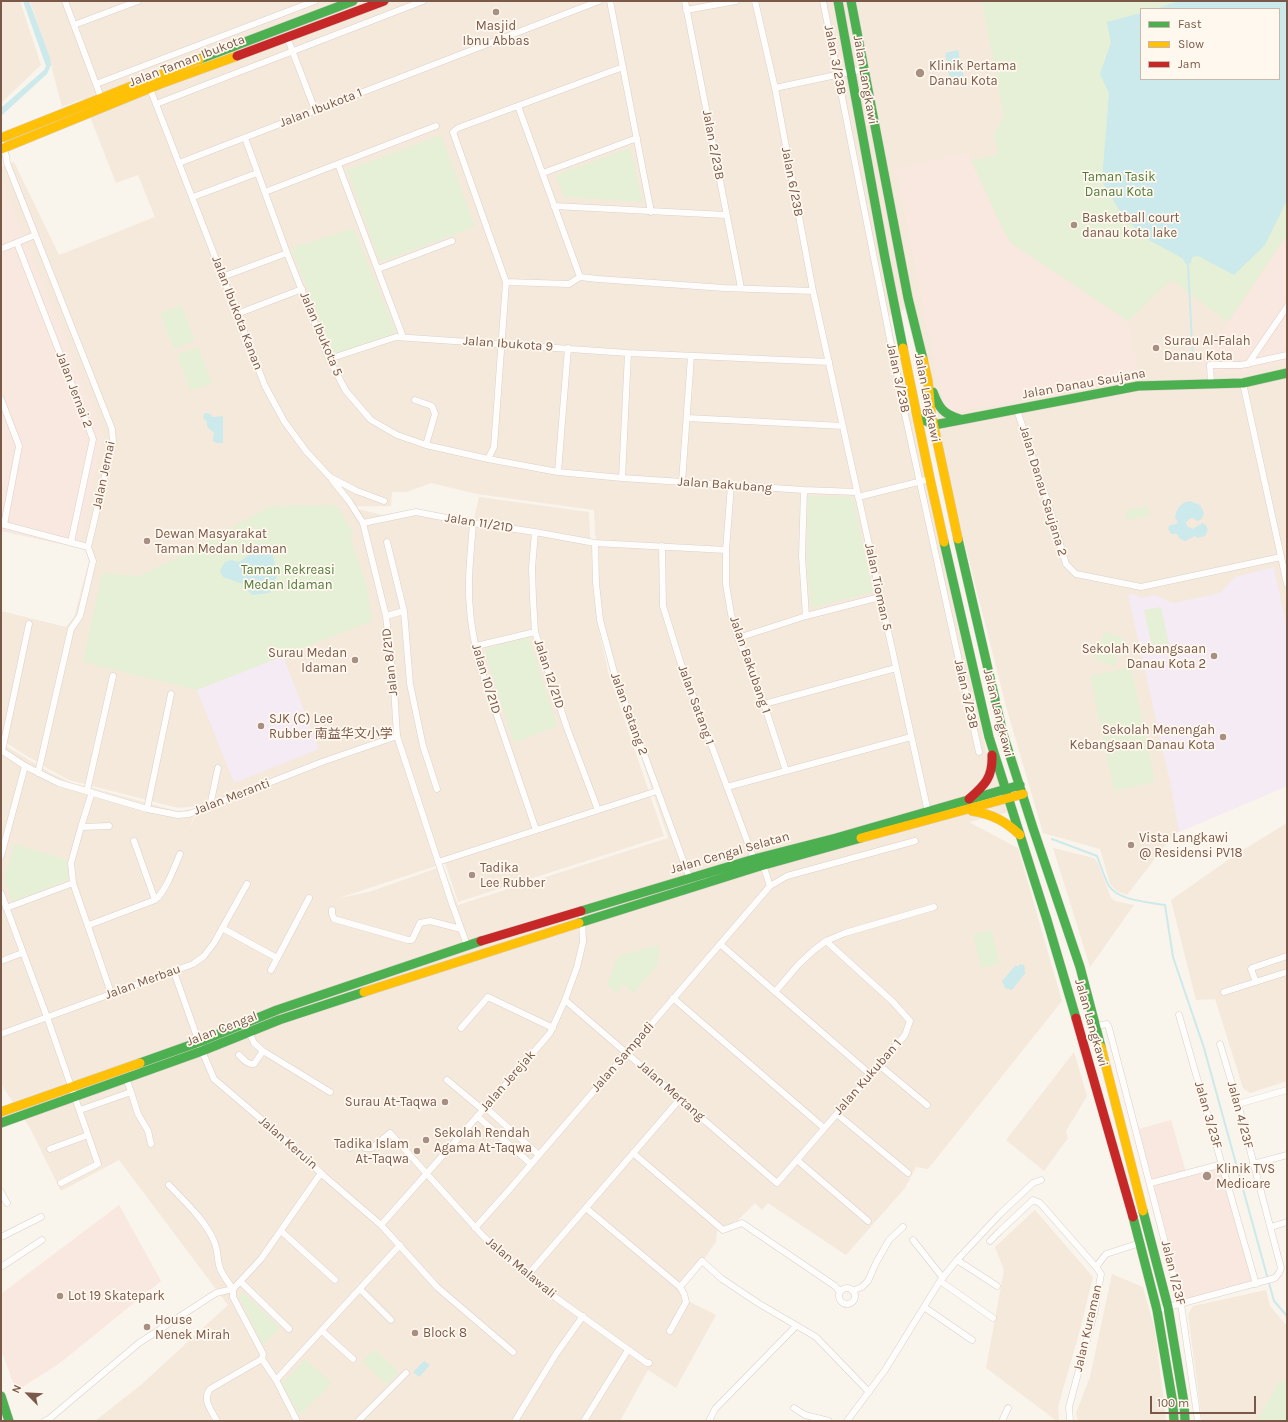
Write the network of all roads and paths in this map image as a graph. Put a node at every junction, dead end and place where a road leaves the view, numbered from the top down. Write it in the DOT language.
graph roads {
  1 [pos="65,1"];
  2 [pos="315,1"];
  3 [pos="353,1"];
  4 [pos="384,1"];
  5 [pos="423,1"];
  6 [pos="599,1"];
  7 [pos="610,1"];
  8 [pos="685,1"];
  9 [pos="736,1"];
  10 [pos="756,1"];
  11 [pos="823,1"];
  12 [pos="838,1"];
  13 [pos="851,1"];
  14 [pos="135,2"];
  15 [pos="686,10"];
  16 [pos="74,26"];
  17 [pos="240,29"];
  18 [pos="287,37"];
  19 [pos="245,41"];
  20 [pos="292,51"];
  21 [pos="623,67"];
  22 [pos="864,69"];
  23 [pos="850,72"];
  24 [pos="838,75"];
  25 [pos="96,84"];
  26 [pos="149,84"];
  27 [pos="775,88"];
  28 [pos="103,103"];
  29 [pos="156,104"];
  30 [pos="518,106"];
  31 [pos="315,110"];
  32 [pos="436,126"];
  33 [pos="1,138"];
  34 [pos="244,138"];
  35 [pos="637,138"];
  36 [pos="2,149"];
  37 [pos="179,163"];
  38 [pos="338,164"];
  39 [pos="257,173"];
  40 [pos="542,173"];
  41 [pos="264,192"];
  42 [pos="193,197"];
  43 [pos="554,206"];
  44 [pos="651,212"];
  45 [pos="726,216"];
  46 [pos="35,236"];
  47 [pos="452,241"];
  48 [pos="17,243"];
  49 [pos="1,249"];
  50 [pos="287,252"];
  51 [pos="378,269"];
  52 [pos="222,276"];
  53 [pos="580,277"];
  54 [pos="506,282"];
  55 [pos="741,288"];
  56 [pos="302,289"];
  57 [pos="813,291"];
  58 [pos="1287,307"];
  59 [pos="237,314"];
  60 [pos="403,337"];
  61 [pos="503,344"];
  62 [pos="568,348"];
  63 [pos="628,353"];
  64 [pos="691,356"];
  65 [pos="1287,356"];
  66 [pos="329,359"];
  67 [pos="829,362"];
  68 [pos="1248,364"];
  69 [pos="1287,373"];
  70 [pos="928,382"];
  71 [pos="1243,383"];
  72 [pos="1212,384"];
  73 [pos="1,399"];
  74 [pos="415,400"];
  75 [pos="1017,410"];
  76 [pos="918,417"];
  77 [pos="687,418"];
  78 [pos="961,420"];
  79 [pos="934,425"];
  80 [pos="843,426"];
  81 [pos="922,442"];
  82 [pos="426,445"];
  83 [pos="488,459"];
  84 [pos="558,472"];
  85 [pos="592,476"];
  86 [pos="330,477"];
  87 [pos="622,478"];
  88 [pos="930,479"];
  89 [pos="919,481"];
  90 [pos="682,482"];
  91 [pos="731,485"];
  92 [pos="804,490"];
  93 [pos="857,494"];
  94 [pos="384,501"];
  95 [pos="363,523"];
  96 [pos="473,523"];
  97 [pos="2,524"];
  98 [pos="535,532"];
  99 [pos="71,542"];
  100 [pos="387,542"];
  101 [pos="595,543"];
  102 [pos="662,546"];
  103 [pos="88,547"];
  104 [pos="726,550"];
  105 [pos="1281,557"];
  106 [pos="1287,584"];
  107 [pos="880,596"];
  108 [pos="404,609"];
  109 [pos="386,614"];
  110 [pos="806,616"];
  111 [pos="29,624"];
  112 [pos="535,632"];
  113 [pos="738,638"];
  114 [pos="476,646"];
  115 [pos="896,668"];
  116 [pos="113,676"];
  117 [pos="171,694"];
  118 [pos="764,704"];
  119 [pos="397,736"];
  120 [pos="911,737"];
  121 [pos="989,737"];
  122 [pos="2,750"];
  123 [pos="979,752"];
  124 [pos="25,766"];
  125 [pos="218,768"];
  126 [pos="786,771"];
  127 [pos="38,773"];
  128 [pos="727,787"];
  129 [pos="437,789"];
  130 [pos="1021,790"];
  131 [pos="657,791"];
  132 [pos="89,792"];
  133 [pos="1007,794"];
  134 [pos="210,806"];
  135 [pos="967,806"];
  136 [pos="147,809"];
  137 [pos="598,810"];
  138 [pos="928,812"];
  139 [pos="109,826"];
  140 [pos="81,827"];
  141 [pos="536,830"];
  142 [pos="1022,837"];
  143 [pos="134,841"];
  144 [pos="915,841"];
  145 [pos="180,854"];
  146 [pos="1,856"];
  147 [pos="438,862"];
  148 [pos="758,864"];
  149 [pos="690,879"];
  150 [pos="73,883"];
  151 [pos="247,884"];
  152 [pos="770,886"];
  153 [pos="1,893"];
  154 [pos="309,898"];
  155 [pos="155,900"];
  156 [pos="934,907"];
  157 [pos="6,908"];
  158 [pos="332,910"];
  159 [pos="580,911"];
  160 [pos="583,921"];
  161 [pos="89,925"];
  162 [pos="222,928"];
  163 [pos="461,929"];
  164 [pos="826,941"];
  165 [pos="720,944"];
  166 [pos="467,945"];
  167 [pos="449,951"];
  168 [pos="22,953"];
  169 [pos="1287,956"];
  170 [pos="277,958"];
  171 [pos="1,961"];
  172 [pos="454,962"];
  173 [pos="271,970"];
  174 [pos="174,972"];
  175 [pos="1287,972"];
  176 [pos="1256,982"];
  177 [pos="775,992"];
  178 [pos="1224,992"];
  179 [pos="112,993"];
  180 [pos="673,998"];
  181 [pos="565,1000"];
  182 [pos="1180,1015"];
  183 [pos="47,1017"];
  184 [pos="1096,1026"];
  185 [pos="461,1028"];
  186 [pos="553,1028"];
  187 [pos="249,1032"];
  188 [pos="1,1034"];
  189 [pos="1220,1044"];
  190 [pos="200,1047"];
  191 [pos="263,1051"];
  192 [pos="626,1053"];
  193 [pos="239,1055"];
  194 [pos="879,1065"];
  195 [pos="871,1075"];
  196 [pos="126,1078"];
  197 [pos="447,1080"];
  198 [pos="1287,1090"];
  199 [pos="73,1091"];
  200 [pos="131,1092"];
  201 [pos="330,1092"];
  202 [pos="680,1099"];
  203 [pos="1238,1104"];
  204 [pos="927,1105"];
  205 [pos="484,1109"];
  206 [pos="80,1110"];
  207 [pos="1,1112"];
  208 [pos="837,1114"];
  209 [pos="477,1116"];
  210 [pos="1,1123"];
  211 [pos="824,1128"];
  212 [pos="1136,1128"];
  213 [pos="1122,1132"];
  214 [pos="88,1135"];
  215 [pos="151,1144"];
  216 [pos="350,1148"];
  217 [pos="50,1149"];
  218 [pos="633,1154"];
  219 [pos="539,1155"];
  220 [pos="1287,1155"];
  221 [pos="797,1160"];
  222 [pos="531,1164"];
  223 [pos="1222,1164"];
  224 [pos="1254,1164"];
  225 [pos="321,1173"];
  226 [pos="426,1174"];
  227 [pos="908,1174"];
  228 [pos="1041,1180"];
  229 [pos="61,1183"];
  230 [pos="777,1183"];
  231 [pos="1151,1183"];
  232 [pos="169,1185"];
  233 [pos="1,1192"];
  234 [pos="7,1203"];
  235 [pos="586,1208"];
  236 [pos="1000,1214"];
  237 [pos="41,1217"];
  238 [pos="868,1221"];
  239 [pos="1287,1222"];
  240 [pos="1009,1223"];
  241 [pos="382,1226"];
  242 [pos="903,1227"];
  243 [pos="1271,1227"];
  244 [pos="475,1228"];
  245 [pos="281,1231"];
  246 [pos="1,1237"];
  247 [pos="42,1240"];
  248 [pos="913,1240"];
  249 [pos="990,1241"];
  250 [pos="1140,1243"];
  251 [pos="400,1245"];
  252 [pos="958,1260"];
  253 [pos="1,1267"];
  254 [pos="1096,1267"];
  255 [pos="527,1276"];
  256 [pos="335,1280"];
  257 [pos="941,1280"];
  258 [pos="241,1282"];
  259 [pos="1258,1283"];
  260 [pos="997,1286"];
  261 [pos="680,1287"];
  262 [pos="233,1289"];
  263 [pos="360,1289"];
  264 [pos="852,1290"];
  265 [pos="840,1292"];
  266 [pos="1182,1304"];
  267 [pos="924,1307"];
  268 [pos="1168,1307"];
  269 [pos="1157,1310"];
  270 [pos="583,1316"];
  271 [pos="993,1318"];
  272 [pos="391,1320"];
  273 [pos="796,1326"];
  274 [pos="289,1329"];
  275 [pos="322,1330"];
  276 [pos="670,1330"];
  277 [pos="972,1340"];
  278 [pos="628,1350"];
  279 [pos="513,1352"];
  280 [pos="262,1359"];
  281 [pos="353,1359"];
  282 [pos="650,1363"];
  283 [pos="406,1373"];
  284 [pos="276,1380"];
  285 [pos="869,1392"];
  286 [pos="1,1396"];
  287 [pos="794,1408"];
  288 [pos="1008,1408"];
  289 [pos="9,1421"];
  290 [pos="45,1421"];
  291 [pos="217,1421"];
  292 [pos="297,1421"];
  293 [pos="358,1421"];
  294 [pos="515,1421"];
  295 [pos="584,1421"];
  296 [pos="709,1421"];
  297 [pos="829,1421"];
  298 [pos="847,1421"];
  299 [pos="1002,1421"];
  300 [pos="1070,1421"];
  301 [pos="1174,1421"];
  302 [pos="1185,1421"];
  303 [pos="1198,1421"];
  1 -- 16 [label="street"];
  2 -- 17 [label="street"];
  3 -- 19 [label="street, Jalan Taman Ibukota"];
  4 -- 18 [label="street, Jalan Taman Ibukota"];
  5 -- 20 [label="street"];
  6 -- 31 [label="street, Jalan Ibukota 1"];
  7 -- 21 [label="street"];
  8 -- 15 [label="street, Jalan 2/23B"];
  9 -- 15 [label="street"];
  10 -- 27 [label="street, Jalan 6/23B"];
  11 -- 24 [label="street, Jalan 3/23B"];
  12 -- 23 [label="street, Jalan Langkawi"];
  13 -- 22 [label="street, Jalan Langkawi"];
  14 -- 16 [label="street"];
  15 -- 45 [label="street, Jalan 2/23B"];
  16 -- 25 [label="street"];
  17 -- 19 [label="street"];
  17 -- 25 [label="street"];
  18 -- 20 [label="street"];
  18 -- 26 [label="street, Jalan Taman Ibukota"];
  19 -- 26 [label="street, Jalan Taman Ibukota"];
  20 -- 29 [label="street"];
  20 -- 31 [label="street"];
  21 -- 30 [label="street"];
  21 -- 35 [label="street"];
  22 -- 23 [label="street"];
  22 -- 70 [label="street, Jalan Langkawi"];
  23 -- 24 [label="street"];
  23 -- 76 [label="street, Jalan Langkawi"];
  24 -- 27 [label="street"];
  24 -- 89 [label="street, Jalan 3/23B"];
  25 -- 28 [label="street"];
  26 -- 28 [label="street, Jalan Taman Ibukota"];
  26 -- 29 [label="street, Jalan Ibukota Kanan"];
  27 -- 57 [label="street, Jalan 6/23B"];
  28 -- 33 [label="street, Jalan Taman Ibukota"];
  28 -- 36 [label="street, Jalan Taman Ibukota"];
  29 -- 37 [label="street, Jalan Ibukota Kanan"];
  30 -- 40 [label="street"];
  30 -- 54 [label="street"];
  31 -- 34 [label="street, Jalan Ibukota 1"];
  32 -- 38 [label="street"];
  34 -- 37 [label="street, Jalan Ibukota 1"];
  34 -- 39 [label="street, Jalan Ibukota 5"];
  35 -- 40 [label="street"];
  35 -- 44 [label="street"];
  36 -- 46 [label="street, Jalan Jernai"];
  37 -- 42 [label="street, Jalan Ibukota Kanan"];
  38 -- 41 [label="street"];
  38 -- 51 [label="street"];
  39 -- 41 [label="street, Jalan Ibukota 5"];
  39 -- 42 [label="street"];
  40 -- 43 [label="street"];
  41 -- 50 [label="street, Jalan Ibukota 5"];
  42 -- 52 [label="street, Jalan Ibukota Kanan"];
  43 -- 44 [label="street"];
  43 -- 53 [label="street"];
  44 -- 45 [label="street"];
  45 -- 55 [label="street, Jalan 2/23B"];
  46 -- 48 [label="street"];
  46 -- 103 [label="street, Jalan Jernai"];
  47 -- 51 [label="street"];
  48 -- 49 [label="street"];
  48 -- 99 [label="street, Jalan Jernai 2"];
  50 -- 52 [label="street"];
  50 -- 56 [label="street, Jalan Ibukota 5"];
  51 -- 60 [label="street"];
  52 -- 59 [label="street, Jalan Ibukota Kanan"];
  53 -- 54 [label="street"];
  53 -- 55 [label="street"];
  54 -- 61 [label="street"];
  55 -- 57 [label="street"];
  56 -- 59 [label="street"];
  56 -- 66 [label="street, Jalan Ibukota 5"];
  57 -- 67 [label="street, Jalan 6/23B"];
  58 -- 68 [label="street"];
  59 -- 86 [label="street, Jalan Ibukota Kanan"];
  60 -- 61 [label="street, Jalan Ibukota 9"];
  60 -- 66 [label="street, Jalan Ibukota 9"];
  61 -- 62 [label="street, Jalan Ibukota 9"];
  61 -- 83 [label="street"];
  62 -- 63 [label="street, Jalan Ibukota 9"];
  62 -- 84 [label="street"];
  63 -- 64 [label="street, Jalan Ibukota 9"];
  63 -- 87 [label="street"];
  64 -- 67 [label="street, Jalan Ibukota 9"];
  64 -- 77 [label="street"];
  65 -- 68 [label="street"];
  66 -- 82 [label="street, Jalan Ibukota 5"];
  67 -- 80 [label="street, Jalan Tioman 5"];
  68 -- 72 [label="street"];
  69 -- 71 [label="street, Jalan Danau Saujana"];
  70 -- 78 [label="street"];
  70 -- 79 [label="street, Jalan Langkawi"];
  71 -- 72 [label="street, Jalan Danau Saujana"];
  71 -- 105 [label="street"];
  72 -- 75 [label="street, Jalan Danau Saujana"];
  73 -- 97 [label="street"];
  74 -- 82 [label="street"];
  75 -- 78 [label="street, Jalan Danau Saujana"];
  75 -- 105 [label="street, Jalan Danau Saujana 2"];
  76 -- 79 [label="street"];
  76 -- 81 [label="street, Jalan Langkawi"];
  77 -- 80 [label="street"];
  77 -- 90 [label="street"];
  78 -- 79 [label="street, Jalan Danau Saujana"];
  79 -- 81 [label="street"];
  79 -- 130 [label="street, Jalan Langkawi"];
  80 -- 93 [label="street, Jalan Tioman 5"];
  81 -- 88 [label="street, Jalan Langkawi"];
  82 -- 83 [label="street, Jalan Ibukota 5"];
  83 -- 84 [label="street, Jalan Ibukota 5"];
  84 -- 85 [label="street, Jalan Ibukota 5"];
  85 -- 87 [label="street, Jalan Bakubang"];
  86 -- 94 [label="street, Jalan Ibukota Kanan"];
  86 -- 95 [label="street, Jalan 8/21D"];
  87 -- 90 [label="street, Jalan Bakubang"];
  88 -- 89 [label="street, Jalan Bakubang"];
  88 -- 121 [label="street, Jalan Langkawi"];
  89 -- 93 [label="street, Jalan Bakubang"];
  89 -- 123 [label="street, Jalan 3/23B"];
  90 -- 91 [label="street, Jalan Bakubang"];
  91 -- 92 [label="street, Jalan Bakubang"];
  91 -- 104 [label="street, Jalan Bakubang 1"];
  92 -- 93 [label="street, Jalan Bakubang"];
  92 -- 110 [label="street"];
  93 -- 107 [label="street, Jalan Tioman 5"];
  95 -- 96 [label="street, Jalan 11/21D"];
  95 -- 109 [label="street, Jalan 8/21D"];
  96 -- 98 [label="street, Jalan 11/21D"];
  96 -- 114 [label="street, Jalan 10/21D"];
  97 -- 99 [label="street"];
  98 -- 101 [label="street, Jalan 11/21D"];
  98 -- 112 [label="street, Jalan 12/21D"];
  99 -- 103 [label="street"];
  100 -- 108 [label="street"];
  101 -- 102 [label="street, Jalan 11/21D"];
  101 -- 131 [label="street, Jalan Satang 2"];
  102 -- 104 [label="street, Jalan 11/21D"];
  102 -- 128 [label="street, Jalan Satang 1"];
  103 -- 127 [label="street, Jalan Jernai"];
  104 -- 113 [label="street, Jalan Bakubang 1"];
  105 -- 106 [label="street"];
  107 -- 110 [label="street"];
  107 -- 115 [label="street, Jalan Tioman 5"];
  108 -- 109 [label="street"];
  108 -- 129 [label="street"];
  109 -- 119 [label="street, Jalan 8/21D"];
  110 -- 113 [label="street"];
  111 -- 122 [label="street"];
  112 -- 114 [label="street"];
  112 -- 137 [label="street, Jalan 12/21D"];
  113 -- 118 [label="street, Jalan Bakubang 1"];
  114 -- 141 [label="street, Jalan 10/21D"];
  115 -- 118 [label="street"];
  115 -- 120 [label="street, Jalan Tioman 5"];
  116 -- 132 [label="street"];
  117 -- 136 [label="street"];
  118 -- 126 [label="street, Jalan Bakubang 1"];
  119 -- 134 [label="street, Jalan Meranti"];
  119 -- 147 [label="street, Jalan 8/21D"];
  120 -- 126 [label="street"];
  120 -- 138 [label="street, Jalan Tioman 5"];
  121 -- 133 [label="street, Jalan Langkawi"];
  121 -- 135 [label="street"];
  122 -- 124 [label="street, Jalan Meranti"];
  124 -- 127 [label="street, Jalan Meranti"];
  124 -- 146 [label="street"];
  125 -- 134 [label="street"];
  126 -- 128 [label="street"];
  127 -- 132 [label="street, Jalan Meranti"];
  128 -- 148 [label="street, Jalan Satang 1"];
  130 -- 133 [label="street, Jalan Cengal Selatan"];
  130 -- 184 [label="street, Jalan Langkawi"];
  131 -- 137 [label="street"];
  131 -- 149 [label="street, Jalan Satang 2"];
  132 -- 136 [label="street, Jalan Meranti"];
  132 -- 140 [label="street"];
  133 -- 135 [label="street, Jalan Cengal Selatan"];
  133 -- 142 [label="street, Jalan Langkawi"];
  134 -- 136 [label="street, Jalan Meranti"];
  135 -- 138 [label="street, Jalan Cengal Selatan"];
  135 -- 142 [label="street"];
  135 -- 148 [label="street, Jalan Cengal Selatan"];
  137 -- 141 [label="street"];
  138 -- 148 [label="street, Jalan Cengal Selatan"];
  139 -- 140 [label="street"];
  140 -- 150 [label="street"];
  141 -- 147 [label="street"];
  142 -- 250 [label="street, Jalan Langkawi"];
  143 -- 155 [label="street"];
  144 -- 152 [label="street, Jalan Sampadi"];
  145 -- 155 [label="street"];
  147 -- 163 [label="street, Jalan 8/21D"];
  148 -- 149 [label="street, Jalan Cengal Selatan"];
  148 -- 152 [label="street"];
  148 -- 160 [label="street, Jalan Cengal Selatan"];
  149 -- 159 [label="street, Jalan Cengal Selatan"];
  150 -- 157 [label="street"];
  150 -- 161 [label="street"];
  151 -- 162 [label="street, Jalan Merbau"];
  152 -- 165 [label="street, Jalan Sampadi"];
  153 -- 157 [label="street"];
  154 -- 170 [label="street"];
  155 -- 161 [label="street"];
  156 -- 164 [label="street"];
  157 -- 168 [label="street"];
  158 -- 163 [label="street"];
  159 -- 160 [label="street, Jalan Jerejak"];
  159 -- 166 [label="street, Jalan Cengal Selatan"];
  160 -- 172 [label="street, Jalan Cengal Selatan"];
  160 -- 181 [label="street, Jalan Jerejak"];
  161 -- 179 [label="street"];
  162 -- 170 [label="street"];
  162 -- 174 [label="street, Jalan Merbau"];
  163 -- 166 [label="street, Jalan 8/21D"];
  164 -- 177 [label="street"];
  164 -- 194 [label="street, Jalan Kukuban 1"];
  165 -- 177 [label="street"];
  165 -- 180 [label="street, Jalan Sampadi"];
  166 -- 167 [label="street, Jalan Cengal Selatan"];
  167 -- 190 [label="street, Jalan Cengal"];
  168 -- 171 [label="street"];
  168 -- 183 [label="street"];
  169 -- 176 [label="street"];
  170 -- 173 [label="street"];
  172 -- 187 [label="street, Jalan Cengal"];
  174 -- 179 [label="street, Jalan Merbau"];
  174 -- 190 [label="street, Jalan Keruin"];
  175 -- 176 [label="street"];
  176 -- 178 [label="street"];
  177 -- 195 [label="street"];
  179 -- 183 [label="street, Jalan Merbau"];
  180 -- 192 [label="street, Jalan Sampadi"];
  180 -- 211 [label="street"];
  181 -- 186 [label="street, Jalan Jerejak"];
  181 -- 192 [label="street, Jalan Mertang"];
  182 -- 223 [label="street, Jalan 3/23F"];
  183 -- 188 [label="street, Jalan Merbau"];
  183 -- 199 [label="street"];
  184 -- 212 [label="street, Jalan 1/23F"];
  184 -- 213 [label="street, Jalan Langkawi"];
  185 -- 186 [label="street"];
  186 -- 205 [label="street, Jalan Jerejak"];
  187 -- 190 [label="street, Jalan Cengal"];
  187 -- 191 [label="street"];
  189 -- 203 [label="street, Jalan 4/23F"];
  190 -- 196 [label="street, Jalan Cengal"];
  190 -- 199 [label="street, Jalan Cengal"];
  190 -- 225 [label="street, Jalan Keruin"];
  191 -- 193 [label="street"];
  191 -- 201 [label="street"];
  192 -- 202 [label="street, Jalan Mertang"];
  192 -- 219 [label="street, Jalan Sampadi"];
  194 -- 195 [label="street, Jalan Kukuban 1"];
  194 -- 204 [label="street"];
  195 -- 208 [label="street, Jalan Kukuban 1"];
  196 -- 199 [label="street, Jalan Cengal"];
  196 -- 200 [label="street"];
  197 -- 205 [label="street"];
  198 -- 203 [label="street"];
  199 -- 206 [label="street"];
  199 -- 207 [label="street, Jalan Cengal"];
  199 -- 210 [label="street, Jalan Cengal"];
  200 -- 206 [label="street"];
  200 -- 215 [label="street"];
  202 -- 218 [label="street"];
  202 -- 230 [label="street, Jalan Mertang"];
  203 -- 224 [label="street, Jalan 4/23F"];
  205 -- 209 [label="street, Jalan Jerejak"];
  205 -- 219 [label="street"];
  206 -- 214 [label="street"];
  208 -- 211 [label="street, Jalan Kukuban 1"];
  208 -- 227 [label="street"];
  209 -- 222 [label="street"];
  209 -- 226 [label="street, Jalan Jerejak"];
  211 -- 221 [label="street, Jalan Kukuban 1"];
  212 -- 213 [label="street"];
  212 -- 231 [label="street, Jalan 1/23F"];
  213 -- 268 [label="street, Jalan Langkawi"];
  214 -- 217 [label="street"];
  214 -- 229 [label="street"];
  216 -- 226 [label="street, Jalan Malawali"];
  218 -- 235 [label="street"];
  218 -- 265 [label="street"];
  219 -- 222 [label="street, Jalan Sampadi"];
  220 -- 224 [label="street"];
  221 -- 230 [label="street, Jalan Kukuban 1"];
  221 -- 238 [label="street"];
  222 -- 244 [label="street, Jalan Sampadi"];
  223 -- 231 [label="street"];
  223 -- 259 [label="street, Jalan 3/23F"];
  224 -- 243 [label="street, Jalan 4/23F"];
  225 -- 241 [label="street, Jalan Keruin"];
  225 -- 245 [label="street"];
  226 -- 241 [label="street, Jalan Jerejak"];
  226 -- 244 [label="street, Jalan Malawali"];
  228 -- 236 [label="street"];
  231 -- 266 [label="street, Jalan 1/23F"];
  232 -- 262 [label="street"];
  233 -- 234 [label="street"];
  235 -- 255 [label="street"];
  235 -- 261 [label="street"];
  236 -- 240 [label="street"];
  236 -- 252 [label="street"];
  237 -- 246 [label="street"];
  239 -- 243 [label="street"];
  240 -- 249 [label="street, Jalan Kuraman"];
  240 -- 254 [label="street, Jalan Kuraman"];
  241 -- 251 [label="street, Jalan Keruin"];
  242 -- 264 [label="street"];
  243 -- 259 [label="street, Jalan 4/23F"];
  244 -- 255 [label="street, Jalan Malawali"];
  245 -- 256 [label="street"];
  245 -- 258 [label="street"];
  247 -- 253 [label="street"];
  248 -- 257 [label="street"];
  250 -- 254 [label="street"];
  250 -- 269 [label="street, Jalan Langkawi"];
  251 -- 263 [label="street"];
  251 -- 279 [label="street, Jalan Keruin"];
  252 -- 257 [label="street"];
  252 -- 260 [label="street"];
  254 -- 300 [label="street, Jalan Kuraman"];
  255 -- 270 [label="street, Jalan Malawali"];
  257 -- 267 [label="street"];
  257 -- 271 [label="street"];
  258 -- 262 [label="street"];
  258 -- 274 [label="street"];
  259 -- 266 [label="street"];
  261 -- 273 [label="street"];
  261 -- 276 [label="street"];
  262 -- 280 [label="street"];
  262 -- 290 [label="street"];
  263 -- 272 [label="street"];
  263 -- 275 [label="street"];
  264 -- 265 [label="street"];
  264 -- 265 [label="street"];
  266 -- 268 [label="street"];
  266 -- 303 [label="street, Jalan 1/23F"];
  267 -- 277 [label="street"];
  267 -- 285 [label="street"];
  268 -- 269 [label="street"];
  268 -- 302 [label="street, Jalan Langkawi"];
  269 -- 301 [label="street, Jalan Langkawi"];
  270 -- 278 [label="street, Jalan Malawali"];
  270 -- 294 [label="street"];
  273 -- 285 [label="street"];
  273 -- 296 [label="street"];
  275 -- 281 [label="street"];
  275 -- 284 [label="street"];
  278 -- 282 [label="street, Jalan Malawali"];
  278 -- 295 [label="street"];
  280 -- 284 [label="street"];
  280 -- 291 [label="street"];
  283 -- 293 [label="street"];
  284 -- 292 [label="street"];
  285 -- 298 [label="street"];
  286 -- 289 [label="street"];
  287 -- 297 [label="street"];
  288 -- 299 [label="street"];
}
